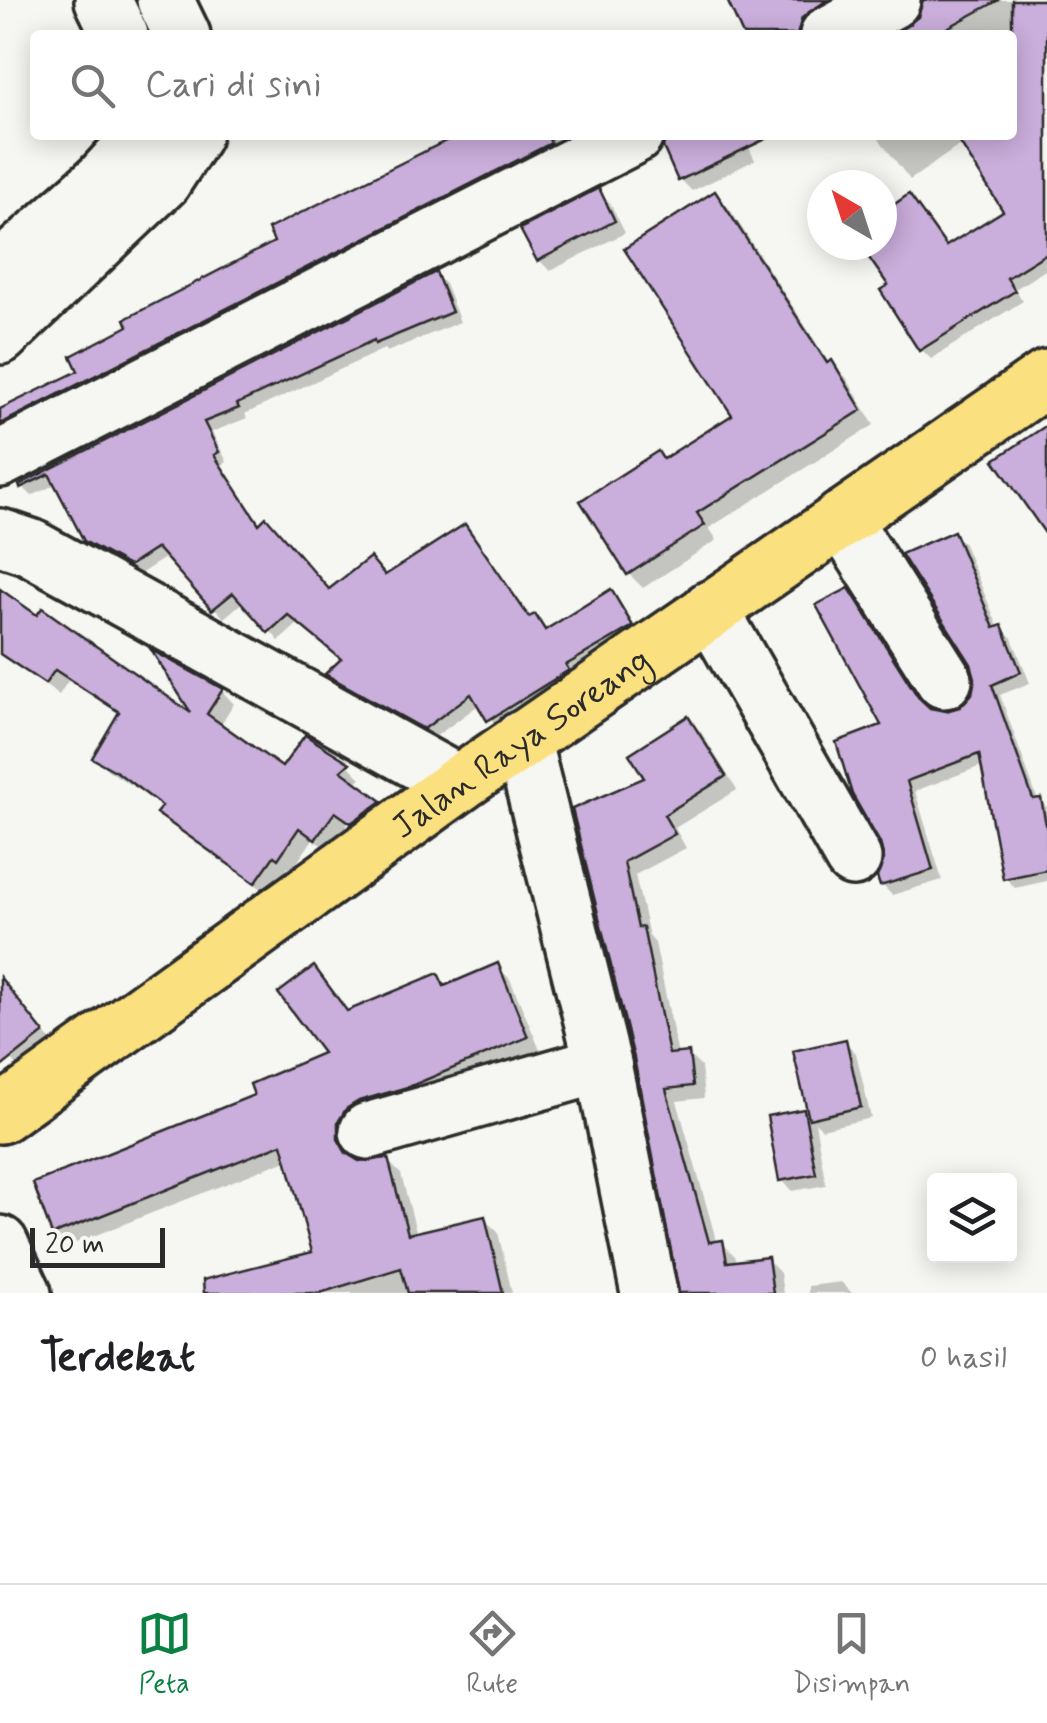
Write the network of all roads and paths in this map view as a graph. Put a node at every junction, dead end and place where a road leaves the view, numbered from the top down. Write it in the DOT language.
graph roads {
  1 [pos="103,0"];
  2 [pos="165,0"];
  3 [pos="892,0"];
  4 [pos="118,30"];
  5 [pos="180,30"];
  6 [pos="837,30"];
  7 [pos="138,140"];
  8 [pos="190,140"];
  9 [pos="625,140"];
  10 [pos="0,270"];
  11 [pos="0,336"];
  12 [pos="1047,378"];
  13 [pos="0,459"];
  14 [pos="842,519"];
  15 [pos="0,537"];
  16 [pos="710,609"];
  17 [pos="944,680"];
  18 [pos="522,739"];
  19 [pos="459,784"];
  20 [pos="853,858"];
  21 [pos="602,1064"];
  22 [pos="0,1115"];
  23 [pos="368,1131"];
  24 [pos="0,1244"];
  25 [pos="23,1293"];
  26 [pos="650,1293"];
  1 -- 4 [label="street"];
  2 -- 5 [label="street"];
  3 -- 6 [label="street"];
  7 -- 10 [label="street"];
  8 -- 11 [label="street"];
  9 -- 13 [label="street"];
  12 -- 14 [label="main road, Jalan Raya Soreang"];
  14 -- 16 [label="main road, Jalan Raya Soreang"];
  14 -- 17 [label="street"];
  15 -- 19 [label="street"];
  16 -- 18 [label="main road, Jalan Raya Soreang"];
  16 -- 20 [label="street"];
  18 -- 19 [label="main road, Jalan Raya Soreang"];
  18 -- 21 [label="street"];
  19 -- 22 [label="main road, Jalan Raya Soreang"];
  21 -- 23 [label="street"];
  21 -- 26 [label="street"];
  24 -- 25 [label="street"];
}
